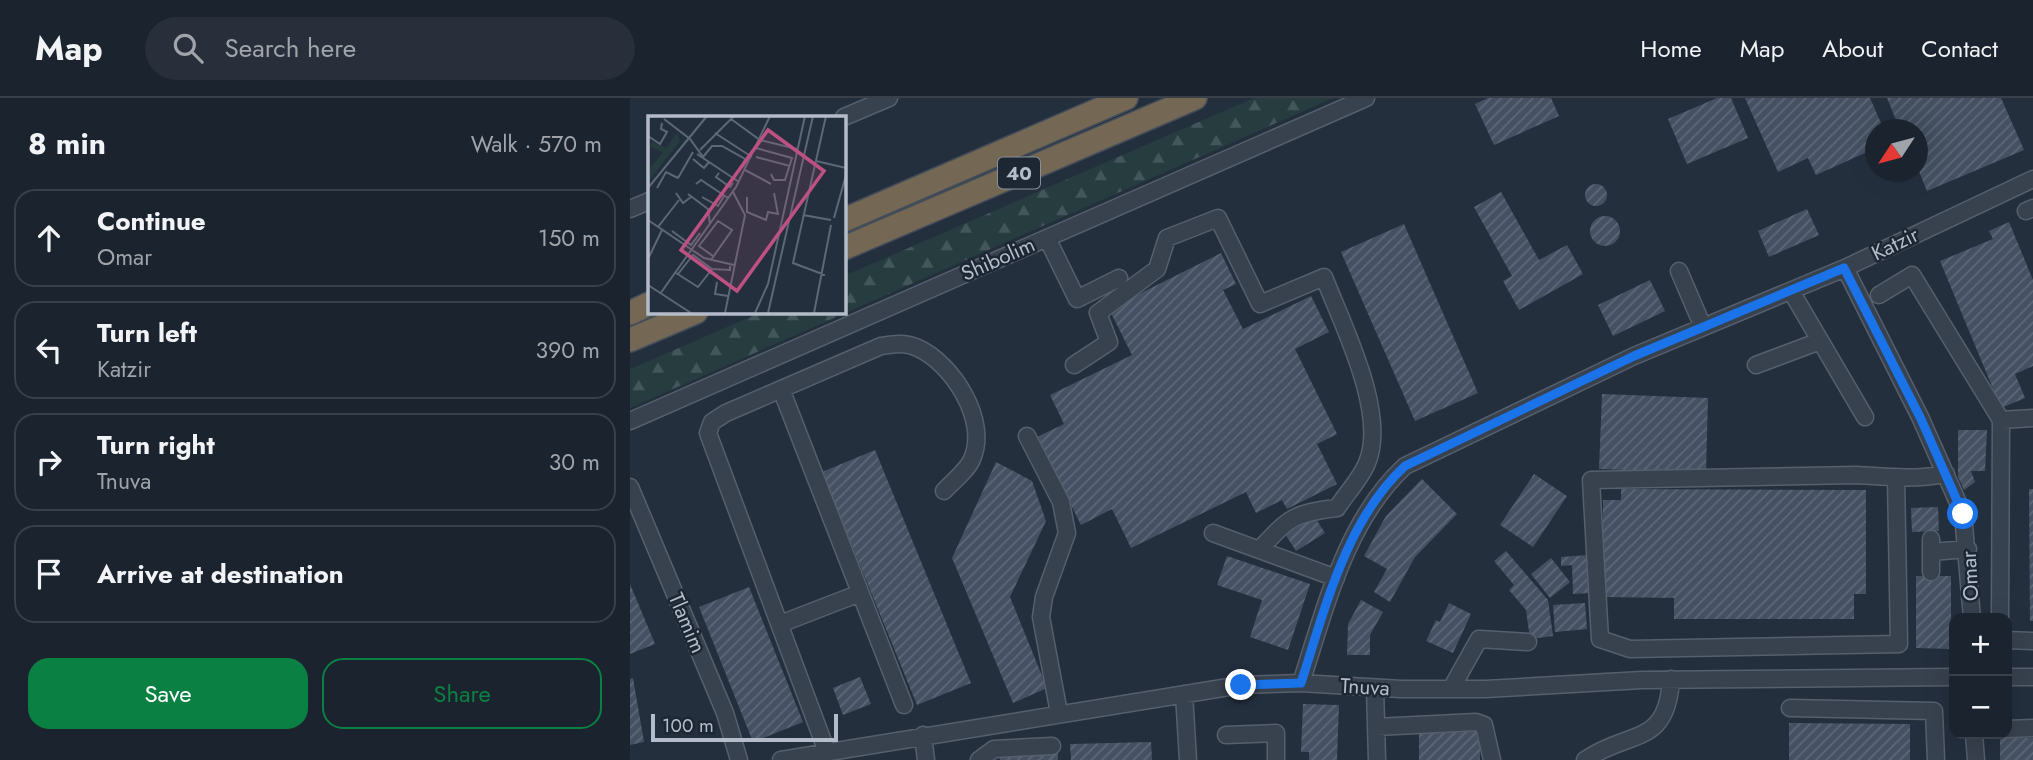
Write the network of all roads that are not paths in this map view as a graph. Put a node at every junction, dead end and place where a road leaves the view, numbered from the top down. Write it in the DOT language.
graph roads {
  1 [pos="889,98"];
  2 [pos="1126,98"];
  3 [pos="1195,98"];
  4 [pos="1366,98"];
  5 [pos="845,117"];
  6 [pos="2033,179"];
  7 [pos="648,201"];
  8 [pos="630,209"];
  9 [pos="845,220"];
  10 [pos="1047,238"];
  11 [pos="845,248"];
  12 [pos="1844,268"];
  13 [pos="1679,271"];
  14 [pos="1119,278"];
  15 [pos="1791,290"];
  16 [pos="1880,295"];
  17 [pos="648,304"];
  18 [pos="630,313"];
  19 [pos="694,313"];
  20 [pos="1703,327"];
  21 [pos="630,340"];
  22 [pos="1821,341"];
  23 [pos="1074,365"];
  24 [pos="1756,365"];
  25 [pos="781,389"];
  26 [pos="1865,417"];
  27 [pos="2033,418"];
  28 [pos="2001,420"];
  29 [pos="630,421"];
  30 [pos="1027,436"];
  31 [pos="1946,474"];
  32 [pos="1896,478"];
  33 [pos="630,487"];
  34 [pos="944,491"];
  35 [pos="1213,533"];
  36 [pos="1968,549"];
  37 [pos="1259,550"];
  38 [pos="1931,572"];
  39 [pos="1336,578"];
  40 [pos="860,593"];
  41 [pos="1972,613"];
  42 [pos="2000,613"];
  43 [pos="779,624"];
  44 [pos="2012,640"];
  45 [pos="2033,641"];
  46 [pos="1528,642"];
  47 [pos="1949,677"];
  48 [pos="2012,677"];
  49 [pos="2033,677"];
  50 [pos="1671,679"];
  51 [pos="1301,683"];
  52 [pos="1375,688"];
  53 [pos="1451,689"];
  54 [pos="1184,694"];
  55 [pos="904,705"];
  56 [pos="1790,708"];
  57 [pos="1059,713"];
  58 [pos="1376,727"];
  59 [pos="2033,728"];
  60 [pos="2012,729"];
  61 [pos="923,735"];
  62 [pos="1226,735"];
  63 [pos="1974,739"];
  64 [pos="1052,746"];
  65 [pos="827,752"];
  66 [pos="739,760"];
  67 [pos="781,760"];
  68 [pos="926,760"];
  69 [pos="979,760"];
  70 [pos="1188,760"];
  71 [pos="1276,760"];
  72 [pos="1377,760"];
  73 [pos="1492,760"];
  74 [pos="1585,760"];
  75 [pos="1936,760"];
  76 [pos="1976,760"];
  1 -- 5 [label="street"];
  2 -- 9 [label="highway, 40"];
  3 -- 11 [label="highway, 40"];
  4 -- 10 [label="street, Shibolim"];
  6 -- 12 [label="street, Katzir"];
  7 -- 8 [label="street"];
  10 -- 14 [label="street"];
  10 -- 29 [label="street, Shibolim"];
  12 -- 15 [label="street, Katzir"];
  12 -- 31 [label="street, Omar"];
  13 -- 20 [label="street"];
  15 -- 20 [label="street, Katzir"];
  15 -- 22 [label="street"];
  16 -- 28 [label="street"];
  17 -- 18 [label="highway"];
  19 -- 21 [label="highway"];
  20 -- 39 [label="street, Katzir"];
  22 -- 24 [label="street"];
  22 -- 26 [label="street"];
  23 -- 37 [label="street"];
  25 -- 34 [label="street"];
  25 -- 40 [label="street"];
  25 -- 43 [label="street"];
  27 -- 28 [label="street"];
  28 -- 42 [label="street"];
  30 -- 57 [label="street"];
  31 -- 32 [label="street"];
  31 -- 36 [label="street, Omar"];
  32 -- 32 [label="street"];
  33 -- 66 [label="street, Tlamim"];
  35 -- 37 [label="street"];
  36 -- 38 [label="street"];
  36 -- 41 [label="street, Omar"];
  37 -- 39 [label="street"];
  39 -- 51 [label="street, Katzir"];
  40 -- 43 [label="street"];
  40 -- 55 [label="street"];
  43 -- 65 [label="street"];
  44 -- 45 [label="street"];
  46 -- 53 [label="street"];
  47 -- 50 [label="street, Tnuva"];
  48 -- 49 [label="street"];
  50 -- 53 [label="street, Tnuva"];
  50 -- 74 [label="street"];
  51 -- 52 [label="street, Tnuva"];
  51 -- 54 [label="street, Tnuva"];
  52 -- 53 [label="street, Tnuva"];
  52 -- 58 [label="street"];
  54 -- 57 [label="street, Tnuva"];
  54 -- 70 [label="street"];
  56 -- 75 [label="street"];
  57 -- 61 [label="street, Tnuva"];
  58 -- 72 [label="street"];
  58 -- 73 [label="street"];
  59 -- 60 [label="street"];
  61 -- 65 [label="street, Tnuva"];
  61 -- 68 [label="street"];
  62 -- 71 [label="street"];
  63 -- 76 [label="street"];
  64 -- 69 [label="street"];
  65 -- 67 [label="street, Tnuva"];
}
